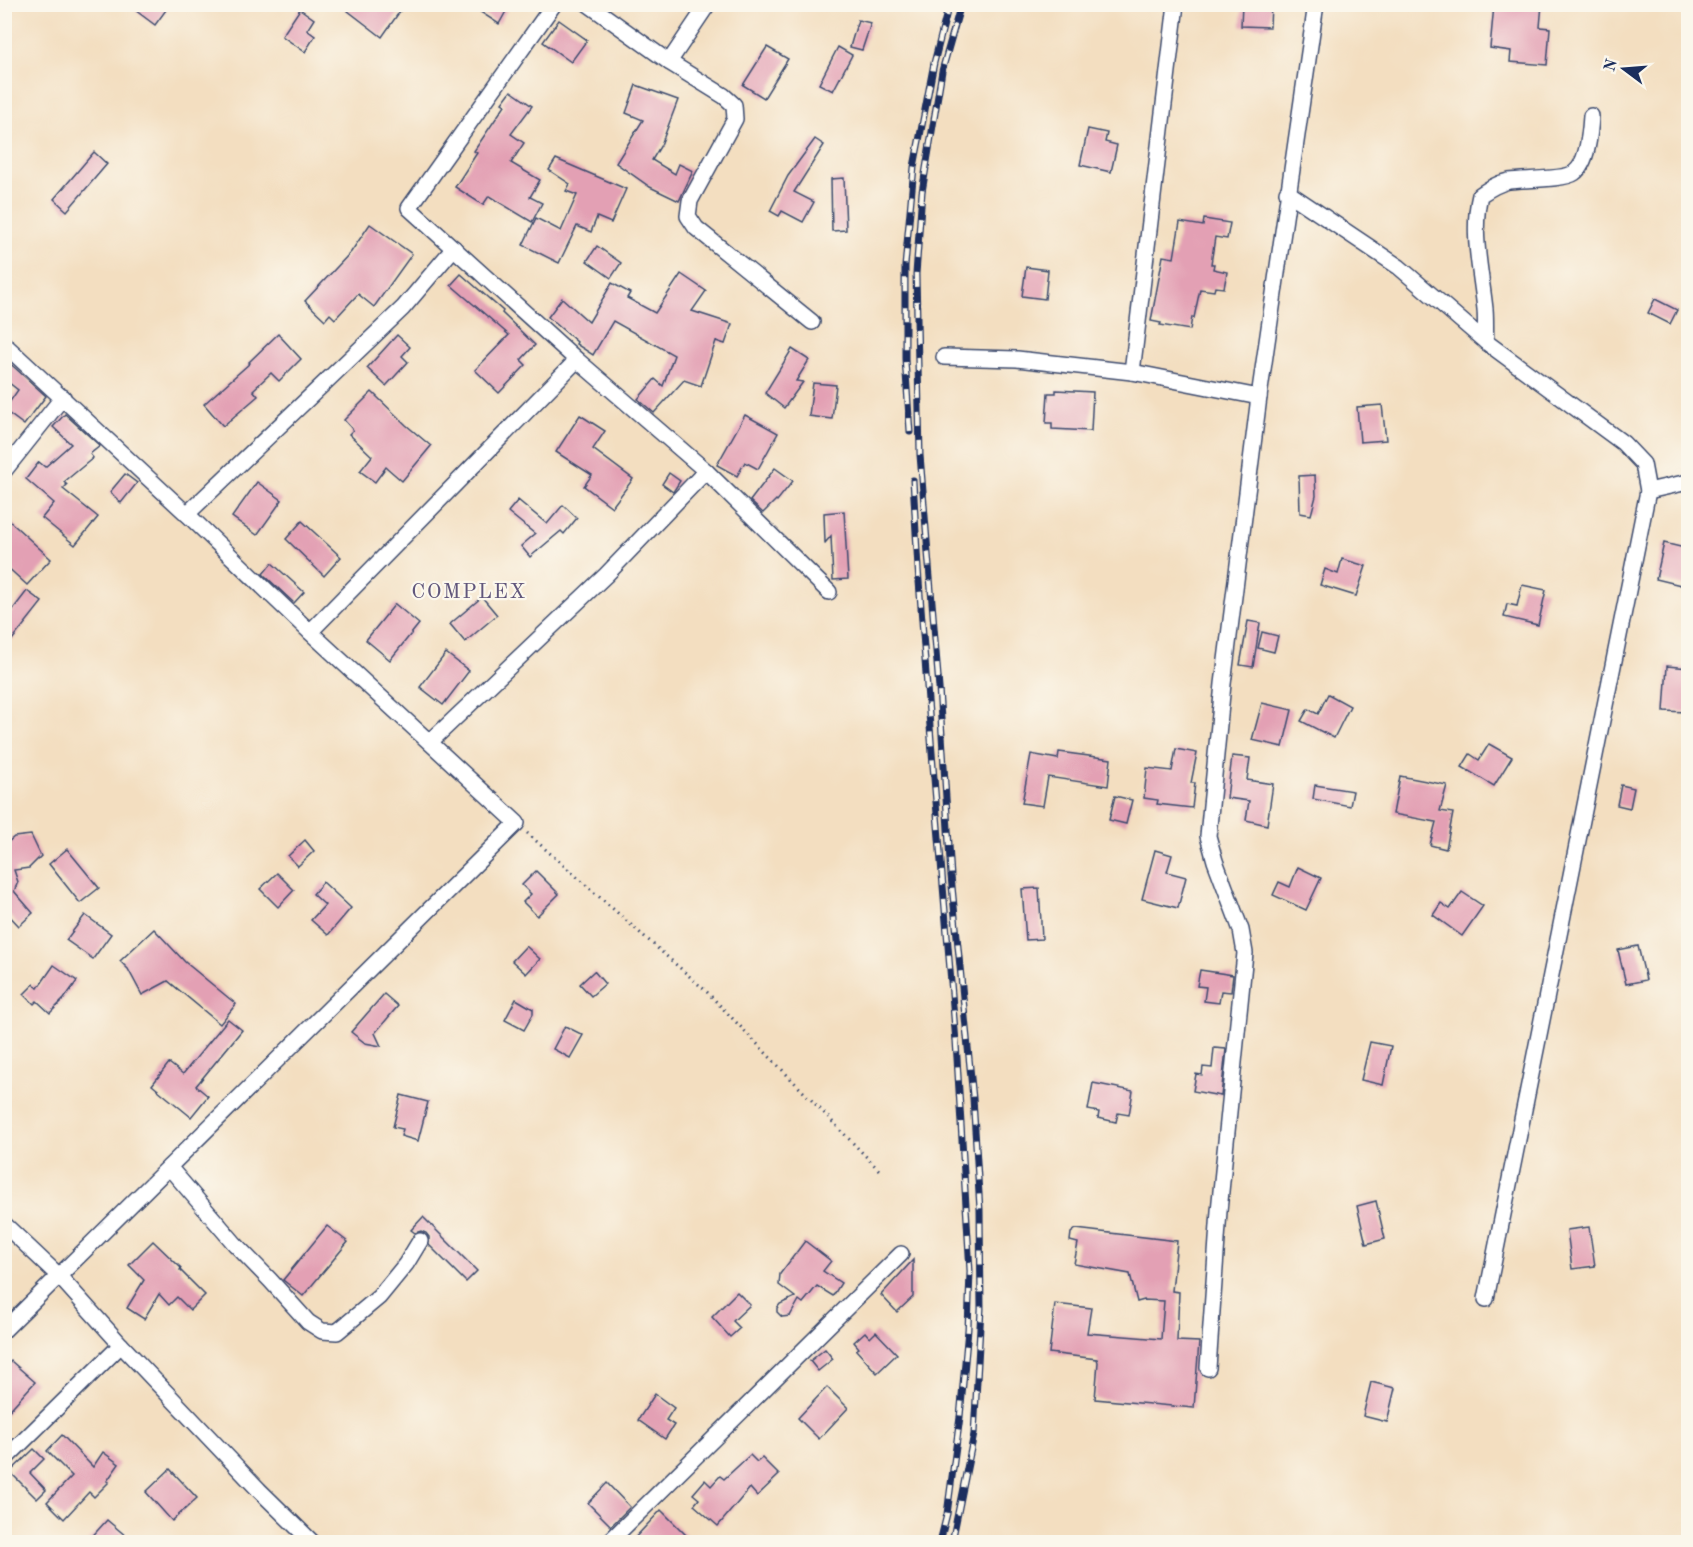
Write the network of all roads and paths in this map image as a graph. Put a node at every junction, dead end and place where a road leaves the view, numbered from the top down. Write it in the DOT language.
graph roads {
  1 [pos="554,4"];
  2 [pos="588,4"];
  3 [pos="708,4"];
  4 [pos="1176,4"];
  5 [pos="1316,4"];
  6 [pos="669,62"];
  7 [pos="1591,116"];
  8 [pos="1287,192"];
  9 [pos="454,248"];
  10 [pos="812,322"];
  11 [pos="1486,342"];
  12 [pos="4,344"];
  13 [pos="944,357"];
  14 [pos="577,360"];
  15 [pos="1132,372"];
  16 [pos="63,397"];
  17 [pos="1258,397"];
  18 [pos="4,471"];
  19 [pos="706,471"];
  20 [pos="1689,482"];
  21 [pos="1648,491"];
  22 [pos="188,514"];
  23 [pos="829,592"];
  24 [pos="310,632"];
  25 [pos="430,742"];
  26 [pos="517,824"];
  27 [pos="170,1167"];
  28 [pos="880,1171"];
  29 [pos="4,1224"];
  30 [pos="420,1241"];
  31 [pos="901,1254"];
  32 [pos="59,1276"];
  33 [pos="1486,1299"];
  34 [pos="4,1330"];
  35 [pos="122,1345"];
  36 [pos="1208,1368"];
  37 [pos="4,1460"];
  38 [pos="312,1542"];
  39 [pos="609,1542"];
  1 -- 9 [label="street"];
  2 -- 6 [label="street"];
  3 -- 6 [label="street"];
  4 -- 15 [label="street"];
  5 -- 8 [label="street"];
  6 -- 10 [label="street"];
  7 -- 11 [label="street"];
  8 -- 11 [label="street"];
  8 -- 17 [label="street"];
  9 -- 14 [label="street"];
  9 -- 22 [label="street"];
  11 -- 21 [label="street"];
  12 -- 16 [label="street"];
  13 -- 15 [label="street"];
  14 -- 19 [label="street"];
  14 -- 24 [label="street"];
  15 -- 17 [label="street"];
  16 -- 18 [label="street"];
  16 -- 22 [label="street"];
  17 -- 36 [label="street"];
  19 -- 23 [label="street"];
  19 -- 25 [label="street"];
  20 -- 21 [label="street"];
  21 -- 33 [label="street"];
  22 -- 24 [label="street"];
  24 -- 25 [label="street"];
  25 -- 26 [label="street"];
  26 -- 27 [label="street"];
  26 -- 28 [label="path"];
  27 -- 30 [label="street"];
  27 -- 32 [label="street"];
  29 -- 32 [label="street"];
  31 -- 39 [label="street"];
  32 -- 34 [label="street"];
  32 -- 35 [label="street"];
  35 -- 37 [label="street"];
  35 -- 38 [label="street"];
}
